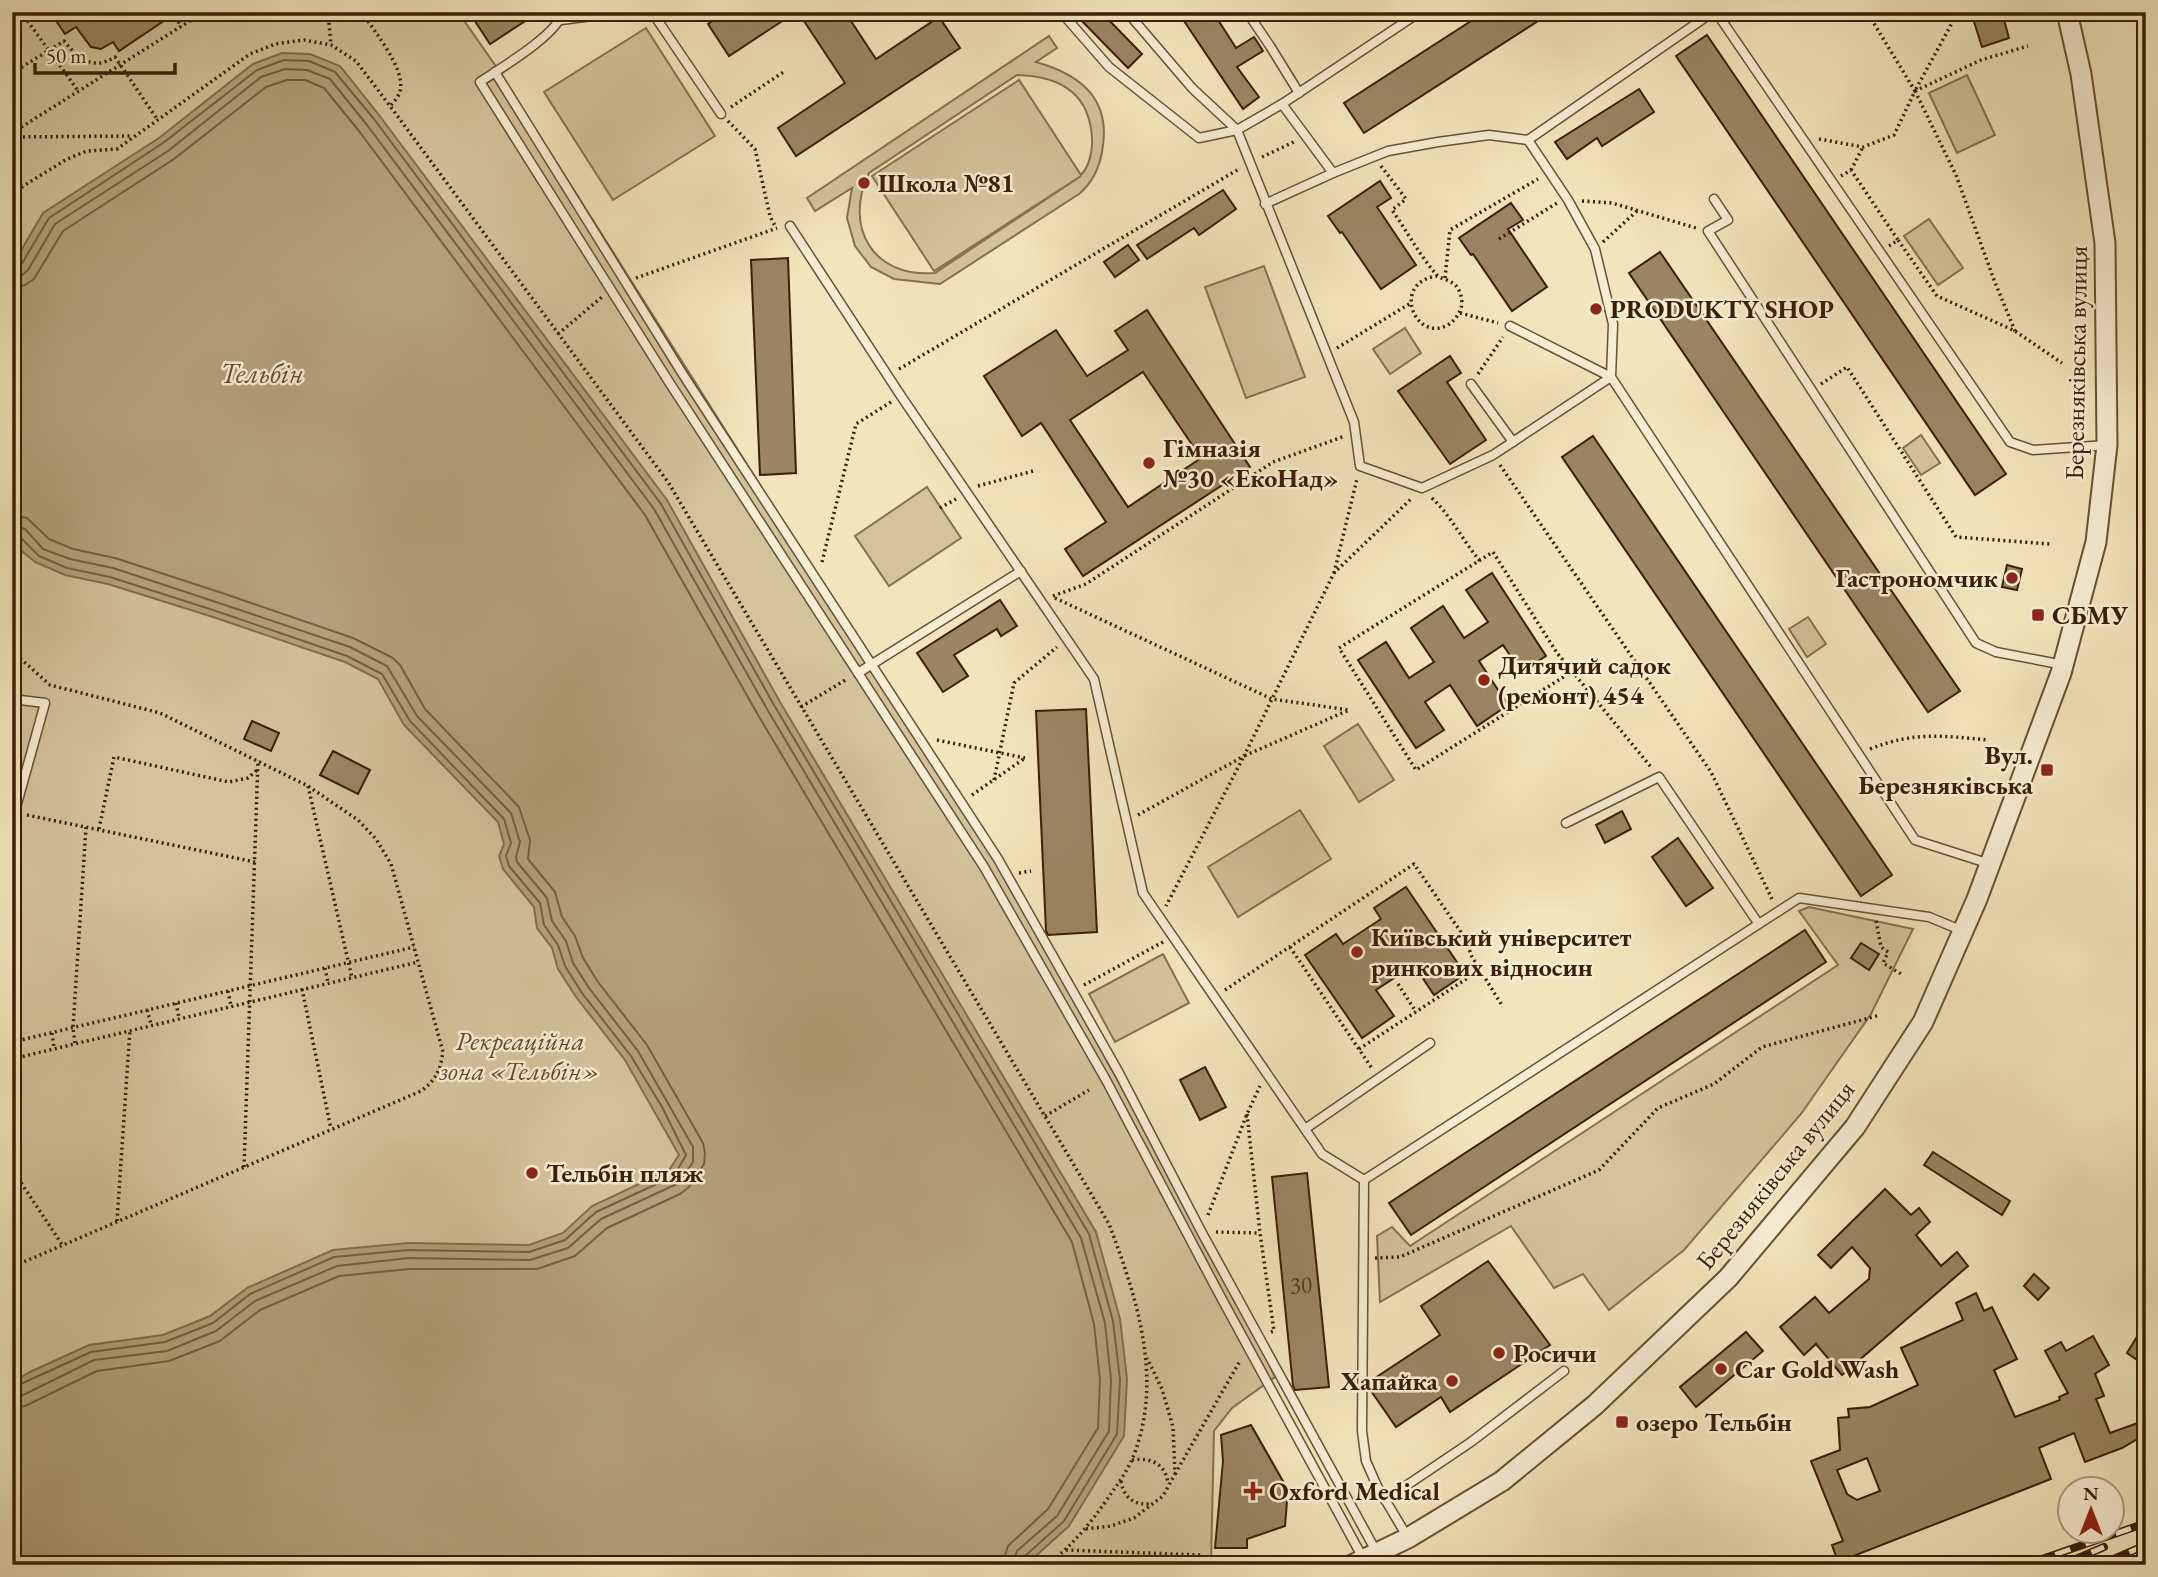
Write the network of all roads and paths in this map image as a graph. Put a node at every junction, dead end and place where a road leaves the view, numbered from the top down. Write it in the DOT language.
graph roads {
  1 [pos="21,12"];
  2 [pos="173,12"];
  3 [pos="204,12"];
  4 [pos="328,12"];
  5 [pos="362,12"];
  6 [pos="623,12"];
  7 [pos="652,12"];
  8 [pos="1061,12"];
  9 [pos="1127,12"];
  10 [pos="1247,12"];
  11 [pos="1420,12"];
  12 [pos="1714,12"];
  13 [pos="1867,12"];
  14 [pos="1958,12"];
  15 [pos="2067,12"];
  16 [pos="562,16"];
  17 [pos="181,27"];
  18 [pos="331,45"];
  19 [pos="2028,46"];
  20 [pos="49,50"];
  21 [pos="120,65"];
  22 [pos="785,71"];
  23 [pos="495,72"];
  24 [pos="12,73"];
  25 [pos="1915,91"];
  26 [pos="79,92"];
  27 [pos="1299,93"];
  28 [pos="1282,104"];
  29 [pos="390,106"];
  30 [pos="722,114"];
  31 [pos="158,120"];
  32 [pos="1237,130"];
  33 [pos="12,135"];
  34 [pos="1799,135"];
  35 [pos="134,136"];
  36 [pos="1306,136"];
  37 [pos="1528,140"];
  38 [pos="1863,147"];
  39 [pos="1374,157"];
  40 [pos="1249,163"];
  41 [pos="1851,170"];
  42 [pos="1333,173"];
  43 [pos="1549,173"];
  44 [pos="1832,182"];
  45 [pos="12,193"];
  46 [pos="1566,199"];
  47 [pos="1714,199"];
  48 [pos="1265,204"];
  49 [pos="1638,210"];
  50 [pos="790,226"];
  51 [pos="776,228"];
  52 [pos="1708,231"];
  53 [pos="1499,239"];
  54 [pos="1898,240"];
  55 [pos="1595,249"];
  56 [pos="1880,252"];
  57 [pos="1437,276"];
  58 [pos="1445,278"];
  59 [pos="624,282"];
  60 [pos="611,290"];
  61 [pos="1411,303"];
  62 [pos="1460,313"];
  63 [pos="1510,326"];
  64 [pos="2015,331"];
  65 [pos="558,334"];
  66 [pos="1326,354"];
  67 [pos="2062,363"];
  68 [pos="888,375"];
  69 [pos="1611,377"];
  70 [pos="1471,384"];
  71 [pos="1811,390"];
  72 [pos="901,396"];
  73 [pos="1355,432"];
  74 [pos="1513,442"];
  75 [pos="2107,445"];
  76 [pos="1493,455"];
  77 [pos="1360,466"];
  78 [pos="1033,471"];
  79 [pos="1422,488"];
  80 [pos="967,492"];
  81 [pos="940,508"];
  82 [pos="2050,544"];
  83 [pos="1479,561"];
  84 [pos="1021,571"];
  85 [pos="1334,573"];
  86 [pos="817,582"];
  87 [pos="1067,639"];
  88 [pos="12,650"];
  89 [pos="871,664"];
  90 [pos="2064,665"];
  91 [pos="1573,671"];
  92 [pos="858,673"];
  93 [pos="846,680"];
  94 [pos="12,699"];
  95 [pos="1272,699"];
  96 [pos="801,707"];
  97 [pos="918,736"];
  98 [pos="1989,740"];
  99 [pos="1000,752"];
  100 [pos="1858,753"];
  101 [pos="1244,756"];
  102 [pos="258,760"];
  103 [pos="257,770"];
  104 [pos="1659,777"];
  105 [pos="994,780"];
  106 [pos="308,786"];
  107 [pos="15,800"];
  108 [pos="960,802"];
  109 [pos="15,812"];
  110 [pos="1127,821"];
  111 [pos="12,822"];
  112 [pos="1566,823"];
  113 [pos="86,827"];
  114 [pos="99,829"];
  115 [pos="255,862"];
  116 [pos="1990,864"];
  117 [pos="1874,909"];
  118 [pos="1778,911"];
  119 [pos="1160,917"];
  120 [pos="1758,923"];
  121 [pos="1962,931"];
  122 [pos="1173,936"];
  123 [pos="414,947"];
  124 [pos="1290,947"];
  125 [pos="348,962"];
  126 [pos="418,962"];
  127 [pos="325,968"];
  128 [pos="1480,970"];
  129 [pos="1901,974"];
  130 [pos="352,978"];
  131 [pos="329,983"];
  132 [pos="1398,984"];
  133 [pos="251,985"];
  134 [pos="302,989"];
  135 [pos="228,991"];
  136 [pos="1073,991"];
  137 [pos="1214,996"];
  138 [pos="250,1002"];
  139 [pos="176,1003"];
  140 [pos="232,1006"];
  141 [pos="1503,1007"];
  142 [pos="148,1010"];
  143 [pos="1416,1012"];
  144 [pos="1881,1015"];
  145 [pos="179,1018"];
  146 [pos="151,1024"];
  147 [pos="73,1028"];
  148 [pos="130,1030"];
  149 [pos="52,1033"];
  150 [pos="12,1042"];
  151 [pos="75,1043"];
  152 [pos="1430,1043"];
  153 [pos="54,1048"];
  154 [pos="1358,1049"];
  155 [pos="12,1059"];
  156 [pos="1266,1073"];
  157 [pos="1378,1079"];
  158 [pos="1089,1090"];
  159 [pos="1247,1114"];
  160 [pos="1045,1116"];
  161 [pos="331,1129"];
  162 [pos="1305,1129"];
  163 [pos="244,1167"];
  164 [pos="12,1170"];
  165 [pos="1364,1180"];
  166 [pos="117,1222"];
  167 [pos="1201,1231"];
  168 [pos="1259,1233"];
  169 [pos="63,1246"];
  170 [pos="1363,1258"];
  171 [pos="12,1267"];
  172 [pos="1260,1338"];
  173 [pos="1246,1345"];
  174 [pos="1145,1355"];
  175 [pos="1564,1371"];
  176 [pos="1132,1460"];
  177 [pos="1175,1474"];
  178 [pos="1120,1479"];
  179 [pos="1168,1486"];
  180 [pos="1385,1500"];
  181 [pos="1154,1504"];
  182 [pos="1086,1529"];
  183 [pos="1408,1538"];
  184 [pos="1066,1550"];
  185 [pos="1364,1559"];
  186 [pos="1047,1565"];
  187 [pos="1222,1565"];
  1 -- 20 [label="path"];
  2 -- 17 [label="path"];
  3 -- 17 [label="path"];
  4 -- 18 [label="path"];
  5 -- 29 [label="path"];
  6 -- 16 [label="lane"];
  7 -- 30 [label="lane"];
  8 -- 32 [label="lane"];
  9 -- 32 [label="lane"];
  10 -- 27 [label="lane"];
  11 -- 27 [label="lane"];
  12 -- 34 [label="lane"];
  12 -- 37 [label="lane"];
  13 -- 25 [label="path"];
  14 -- 25 [label="path"];
  15 -- 75 [label="street, Березняківська вулиця"];
  16 -- 23 [label="lane"];
  17 -- 21 [label="path"];
  18 -- 29 [label="path"];
  18 -- 31 [label="path"];
  19 -- 25 [label="path"];
  20 -- 21 [label="path"];
  20 -- 24 [label="path"];
  20 -- 26 [label="path"];
  21 -- 26 [label="path"];
  21 -- 31 [label="path"];
  22 -- 30 [label="path"];
  23 -- 59 [label="lane"];
  23 -- 60 [label="lane"];
  25 -- 38 [label="path"];
  25 -- 64 [label="path"];
  26 -- 33 [label="path"];
  27 -- 28 [label="lane"];
  28 -- 32 [label="lane"];
  28 -- 36 [label="lane"];
  29 -- 65 [label="path"];
  30 -- 51 [label="path"];
  31 -- 35 [label="path"];
  32 -- 40 [label="lane"];
  33 -- 35 [label="path"];
  34 -- 38 [label="path"];
  34 -- 44 [label="lane"];
  35 -- 45 [label="path"];
  36 -- 40 [label="path"];
  36 -- 42 [label="lane"];
  37 -- 39 [label="lane"];
  37 -- 43 [label="lane"];
  38 -- 41 [label="path"];
  39 -- 42 [label="lane"];
  39 -- 57 [label="path"];
  40 -- 48 [label="lane"];
  40 -- 68 [label="path"];
  41 -- 44 [label="path"];
  41 -- 54 [label="path"];
  42 -- 48 [label="lane"];
  43 -- 46 [label="lane"];
  43 -- 58 [label="path"];
  44 -- 56 [label="lane"];
  46 -- 49 [label="path"];
  46 -- 53 [label="path"];
  46 -- 55 [label="lane"];
  47 -- 52 [label="lane"];
  48 -- 66 [label="lane"];
  49 -- 52 [label="path"];
  49 -- 55 [label="path"];
  50 -- 51 [label="path"];
  50 -- 68 [label="lane"];
  51 -- 59 [label="path"];
  52 -- 71 [label="lane"];
  54 -- 56 [label="path"];
  54 -- 64 [label="path"];
  55 -- 69 [label="lane"];
  56 -- 75 [label="lane"];
  57 -- 58 [label="path"];
  57 -- 61 [label="path"];
  58 -- 62 [label="path"];
  59 -- 86 [label="lane"];
  60 -- 65 [label="path"];
  60 -- 92 [label="lane"];
  61 -- 62 [label="path"];
  61 -- 66 [label="path"];
  62 -- 63 [label="path"];
  63 -- 69 [label="lane"];
  63 -- 70 [label="path"];
  64 -- 67 [label="path"];
  65 -- 96 [label="path"];
  66 -- 73 [label="lane"];
  68 -- 72 [label="lane"];
  69 -- 74 [label="lane"];
  69 -- 100 [label="lane"];
  70 -- 74 [label="lane"];
  71 -- 82 [label="path"];
  71 -- 90 [label="lane"];
  72 -- 80 [label="lane"];
  72 -- 86 [label="path"];
  73 -- 77 [label="lane"];
  73 -- 95 [label="path"];
  74 -- 76 [label="lane"];
  75 -- 90 [label="street, Березняківська вулиця"];
  76 -- 79 [label="lane"];
  76 -- 118 [label="path"];
  77 -- 79 [label="lane"];
  77 -- 85 [label="path"];
  78 -- 80 [label="path"];
  79 -- 83 [label="path"];
  79 -- 85 [label="path"];
  80 -- 81 [label="path"];
  80 -- 84 [label="lane"];
  83 -- 91 [label="path"];
  83 -- 91 [label="path"];
  84 -- 87 [label="lane"];
  84 -- 89 [label="lane"];
  85 -- 95 [label="path"];
  86 -- 89 [label="lane"];
  87 -- 99 [label="path"];
  87 -- 110 [label="lane"];
  88 -- 102 [label="path"];
  89 -- 92 [label="lane"];
  89 -- 97 [label="lane"];
  90 -- 116 [label="street, Березняківська вулиця"];
  91 -- 104 [label="path"];
  92 -- 173 [label="lane"];
  93 -- 96 [label="path"];
  94 -- 107 [label="lane"];
  95 -- 101 [label="path"];
  95 -- 101 [label="path"];
  96 -- 160 [label="path"];
  97 -- 99 [label="path"];
  97 -- 108 [label="lane"];
  98 -- 100 [label="path"];
  99 -- 105 [label="path"];
  99 -- 105 [label="path"];
  100 -- 116 [label="lane"];
  101 -- 110 [label="path"];
  101 -- 119 [label="path"];
  102 -- 103 [label="path"];
  102 -- 106 [label="path"];
  103 -- 114 [label="path"];
  103 -- 115 [label="path"];
  104 -- 112 [label="lane"];
  104 -- 120 [label="lane"];
  105 -- 108 [label="path"];
  106 -- 123 [label="path"];
  106 -- 125 [label="path"];
  107 -- 109 [label="lane"];
  108 -- 136 [label="lane"];
  109 -- 111 [label="lane"];
  109 -- 113 [label="path"];
  110 -- 119 [label="lane"];
  113 -- 114 [label="path"];
  113 -- 147 [label="path"];
  114 -- 115 [label="path"];
  115 -- 133 [label="path"];
  116 -- 121 [label="street, Березняківська вулиця"];
  117 -- 118 [label="lane"];
  117 -- 121 [label="lane"];
  117 -- 129 [label="path"];
  118 -- 120 [label="lane"];
  119 -- 122 [label="lane"];
  120 -- 165 [label="lane"];
  121 -- 183 [label="street, Березняківська вулиця"];
  122 -- 136 [label="path"];
  122 -- 137 [label="lane"];
  123 -- 125 [label="path"];
  123 -- 126 [label="path"];
  124 -- 128 [label="path"];
  124 -- 137 [label="path"];
  124 -- 154 [label="path"];
  125 -- 127 [label="path"];
  125 -- 130 [label="path"];
  126 -- 130 [label="path"];
  126 -- 161 [label="path"];
  127 -- 131 [label="path"];
  127 -- 133 [label="path"];
  128 -- 141 [label="path"];
  128 -- 143 [label="path"];
  130 -- 131 [label="path"];
  131 -- 134 [label="path"];
  132 -- 143 [label="path"];
  133 -- 135 [label="path"];
  133 -- 138 [label="path"];
  134 -- 138 [label="path"];
  134 -- 161 [label="path"];
  135 -- 139 [label="path"];
  135 -- 140 [label="path"];
  136 -- 167 [label="lane"];
  137 -- 156 [label="lane"];
  138 -- 140 [label="path"];
  138 -- 163 [label="path"];
  139 -- 142 [label="path"];
  139 -- 145 [label="path"];
  140 -- 145 [label="path"];
  142 -- 146 [label="path"];
  142 -- 147 [label="path"];
  143 -- 154 [label="path"];
  144 -- 170 [label="path"];
  145 -- 146 [label="path"];
  146 -- 148 [label="path"];
  147 -- 149 [label="path"];
  147 -- 151 [label="path"];
  148 -- 151 [label="path"];
  148 -- 166 [label="path"];
  149 -- 150 [label="path"];
  149 -- 153 [label="path"];
  151 -- 153 [label="path"];
  152 -- 157 [label="lane"];
  153 -- 155 [label="path"];
  154 -- 157 [label="path"];
  156 -- 159 [label="path"];
  156 -- 162 [label="lane"];
  157 -- 162 [label="lane"];
  158 -- 160 [label="path"];
  159 -- 167 [label="path"];
  159 -- 168 [label="path"];
  160 -- 174 [label="path"];
  161 -- 163 [label="path"];
  162 -- 165 [label="lane"];
  163 -- 166 [label="path"];
  164 -- 169 [label="path"];
  165 -- 170 [label="lane"];
  166 -- 169 [label="path"];
  167 -- 168 [label="path"];
  167 -- 172 [label="lane"];
  168 -- 172 [label="path"];
  169 -- 171 [label="path"];
  170 -- 180 [label="lane"];
  172 -- 185 [label="lane"];
  173 -- 177 [label="path"];
  173 -- 185 [label="lane"];
  174 -- 176 [label="path"];
  174 -- 177 [label="path"];
  175 -- 180 [label="lane"];
  176 -- 178 [label="path"];
  176 -- 179 [label="path"];
  177 -- 179 [label="path"];
  178 -- 181 [label="path"];
  178 -- 182 [label="path"];
  179 -- 181 [label="path"];
  180 -- 183 [label="lane"];
  181 -- 182 [label="path"];
  182 -- 184 [label="path"];
  183 -- 185 [label="street, Березняківська вулиця"];
  184 -- 186 [label="path"];
  184 -- 187 [label="path"];
}
